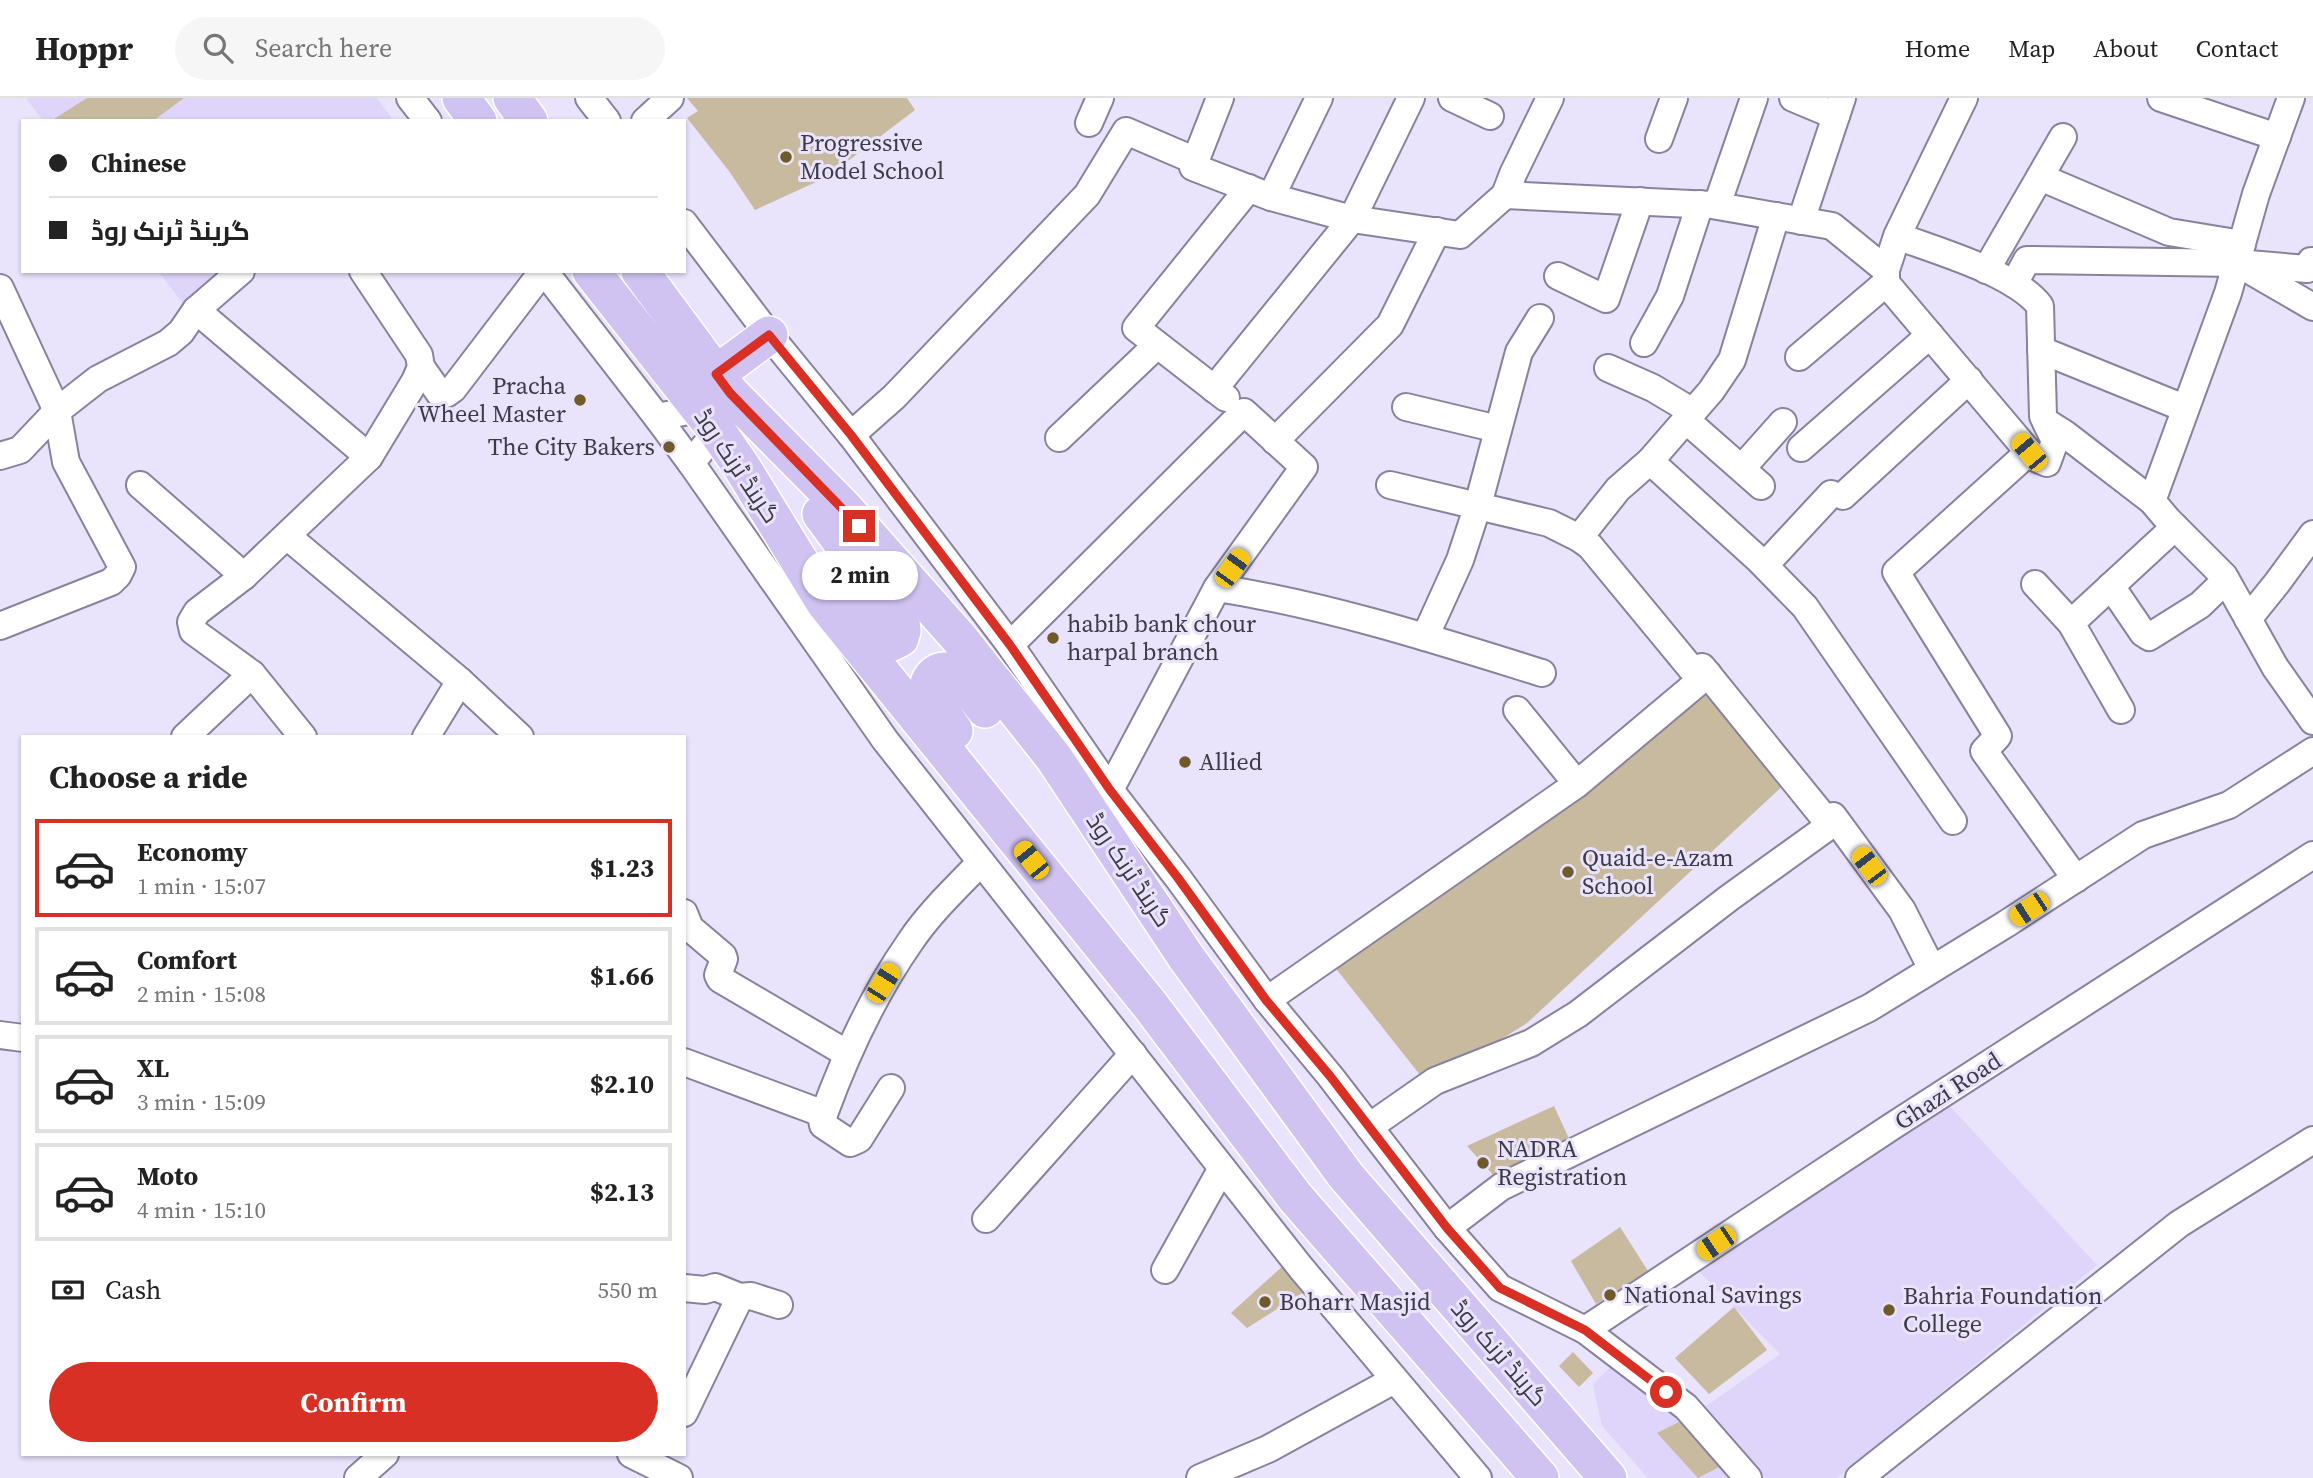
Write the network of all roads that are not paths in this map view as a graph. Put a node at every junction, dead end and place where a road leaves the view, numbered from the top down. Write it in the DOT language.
graph roads {
  1 [pos="410,98"];
  2 [pos="461,98"];
  3 [pos="512,98"];
  4 [pos="589,98"];
  5 [pos="1100,98"];
  6 [pos="1220,98"];
  7 [pos="1319,98"];
  8 [pos="1411,98"];
  9 [pos="1452,98"];
  10 [pos="1550,98"];
  11 [pos="1674,98"];
  12 [pos="1754,98"];
  13 [pos="1793,98"];
  14 [pos="1964,98"];
  15 [pos="2161,98"];
  16 [pos="2291,98"];
  17 [pos="1839,107"];
  18 [pos="1490,116"];
  19 [pos="426,119"];
  20 [pos="477,119"];
  21 [pos="528,119"];
  22 [pos="605,119"];
  23 [pos="1088,123"];
  24 [pos="2063,137"];
  25 [pos="2277,137"];
  26 [pos="1659,139"];
  27 [pos="1195,164"];
  28 [pos="2040,177"];
  29 [pos="1509,184"];
  30 [pos="1260,192"];
  31 [pos="1640,201"];
  32 [pos="1708,205"];
  33 [pos="1788,218"];
  34 [pos="1352,219"];
  35 [pos="686,226"];
  36 [pos="1437,231"];
  37 [pos="1897,236"];
  38 [pos="2239,254"];
  39 [pos="2313,261"];
  40 [pos="1986,270"];
  41 [pos="239,273"];
  42 [pos="364,273"];
  43 [pos="542,273"];
  44 [pos="546,273"];
  45 [pos="593,273"];
  46 [pos="641,273"];
  47 [pos="1558,276"];
  48 [pos="1886,276"];
  49 [pos="2014,284"];
  50 [pos="0,288"];
  51 [pos="2313,307"];
  52 [pos="196,310"];
  53 [pos="1540,318"];
  54 [pos="769,335"];
  55 [pos="1930,335"];
  56 [pos="1644,344"];
  57 [pos="1157,345"];
  58 [pos="2041,349"];
  59 [pos="1799,357"];
  60 [pos="421,367"];
  61 [pos="1608,368"];
  62 [pos="1969,380"];
  63 [pos="1214,389"];
  64 [pos="715,402"];
  65 [pos="1406,407"];
  66 [pos="2184,408"];
  67 [pos="57,411"];
  68 [pos="1244,412"];
  69 [pos="657,416"];
  70 [pos="1689,416"];
  71 [pos="1783,422"];
  72 [pos="2046,422"];
  73 [pos="1498,429"];
  74 [pos="851,435"];
  75 [pos="1059,438"];
  76 [pos="1275,440"];
  77 [pos="1801,448"];
  78 [pos="0,456"];
  79 [pos="369,457"];
  80 [pos="2038,458"];
  81 [pos="1650,461"];
  82 [pos="691,463"];
  83 [pos="743,469"];
  84 [pos="140,485"];
  85 [pos="1390,485"];
  86 [pos="2152,501"];
  87 [pos="1478,505"];
  88 [pos="2175,527"];
  89 [pos="2313,534"];
  90 [pos="286,536"];
  91 [pos="1579,538"];
  92 [pos="1765,565"];
  93 [pos="244,576"];
  94 [pos="2226,580"];
  95 [pos="2035,584"];
  96 [pos="2110,586"];
  97 [pos="1217,588"];
  98 [pos="2248,619"];
  99 [pos="2071,623"];
  100 [pos="0,626"];
  101 [pos="1425,637"];
  102 [pos="1010,645"];
  103 [pos="1542,673"];
  104 [pos="252,674"];
  105 [pos="1709,674"];
  106 [pos="460,681"];
  107 [pos="1517,710"];
  108 [pos="2121,710"];
  109 [pos="2313,721"];
  110 [pos="187,735"];
  111 [pos="301,735"];
  112 [pos="427,735"];
  113 [pos="518,735"];
  114 [pos="2313,751"];
  115 [pos="1577,784"];
  116 [pos="1110,790"];
  117 [pos="1836,821"];
  118 [pos="1953,821"];
  119 [pos="2313,855"];
  120 [pos="981,862"];
  121 [pos="2076,879"];
  122 [pos="686,918"];
  123 [pos="1186,957"];
  124 [pos="1933,969"];
  125 [pos="1266,1000"];
  126 [pos="1150,1005"];
  127 [pos="0,1035"];
  128 [pos="21,1038"];
  129 [pos="846,1054"];
  130 [pos="1133,1054"];
  131 [pos="686,1063"];
  132 [pos="891,1088"];
  133 [pos="824,1114"];
  134 [pos="1369,1127"];
  135 [pos="2313,1140"];
  136 [pos="1222,1168"];
  137 [pos="986,1219"];
  138 [pos="1447,1228"];
  139 [pos="1164,1270"];
  140 [pos="686,1288"];
  141 [pos="740,1297"];
  142 [pos="779,1305"];
  143 [pos="1585,1330"];
  144 [pos="1394,1380"];
  145 [pos="686,1409"];
  146 [pos="383,1456"];
  147 [pos="637,1456"];
  148 [pos="667,1466"];
  149 [pos="358,1478"];
  150 [pos="1200,1478"];
  151 [pos="1478,1478"];
  152 [pos="1540,1478"];
  153 [pos="1608,1478"];
  154 [pos="1748,1478"];
  155 [pos="1858,1478"];
  1 -- 19 [label="street"];
  2 -- 20 [label="highway"];
  3 -- 21 [label="highway"];
  4 -- 22 [label="street"];
  5 -- 23 [label="street"];
  6 -- 27 [label="street"];
  7 -- 30 [label="street"];
  8 -- 34 [label="street"];
  9 -- 18 [label="street"];
  10 -- 29 [label="street"];
  11 -- 26 [label="street"];
  12 -- 32 [label="street"];
  13 -- 17 [label="street"];
  14 -- 37 [label="street"];
  15 -- 25 [label="street"];
  16 -- 25 [label="street"];
  17 -- 33 [label="street"];
  24 -- 28 [label="street"];
  25 -- 38 [label="street"];
  27 -- 30 [label="street"];
  27 -- 74 [label="street"];
  28 -- 38 [label="street"];
  28 -- 40 [label="street"];
  29 -- 31 [label="street"];
  29 -- 36 [label="street"];
  30 -- 34 [label="street"];
  30 -- 57 [label="street"];
  31 -- 32 [label="street"];
  31 -- 47 [label="street"];
  32 -- 33 [label="street"];
  32 -- 56 [label="street"];
  33 -- 48 [label="street"];
  33 -- 70 [label="street"];
  34 -- 36 [label="street"];
  34 -- 63 [label="street"];
  35 -- 54 [label="street"];
  36 -- 76 [label="street"];
  37 -- 40 [label="street"];
  37 -- 48 [label="street"];
  38 -- 39 [label="street"];
  38 -- 49 [label="street"];
  38 -- 51 [label="street"];
  38 -- 66 [label="street"];
  40 -- 49 [label="street"];
  41 -- 52 [label="street"];
  42 -- 60 [label="street"];
  43 -- 60 [label="street"];
  44 -- 69 [label="street"];
  45 -- 64 [label="highway, گرینڈ ٹرنک روڈ"];
  46 -- 64 [label="highway, گرینڈ ٹرنک روڈ"];
  48 -- 55 [label="street"];
  48 -- 59 [label="street"];
  49 -- 58 [label="street"];
  50 -- 67 [label="street"];
  52 -- 67 [label="street"];
  52 -- 79 [label="street"];
  53 -- 73 [label="street"];
  54 -- 64 [label="highway"];
  54 -- 74 [label="street"];
  55 -- 62 [label="street"];
  55 -- 77 [label="street"];
  57 -- 63 [label="street"];
  57 -- 75 [label="street"];
  58 -- 66 [label="street"];
  58 -- 72 [label="street"];
  60 -- 79 [label="street"];
  61 -- 70 [label="street"];
  62 -- 80 [label="street"];
  62 -- 92 [label="street"];
  63 -- 68 [label="street"];
  64 -- 69 [label="street"];
  64 -- 82 [label="street"];
  64 -- 83 [label="highway, گرینڈ ٹرنک روڈ"];
  64 -- 83 [label="highway"];
  64 -- 123 [label="highway, گرینڈ ٹرنک روڈ"];
  65 -- 73 [label="street"];
  66 -- 86 [label="street"];
  67 -- 78 [label="street"];
  67 -- 100 [label="street"];
  68 -- 76 [label="street"];
  68 -- 102 [label="street"];
  69 -- 82 [label="street"];
  70 -- 71 [label="street"];
  70 -- 81 [label="street"];
  72 -- 80 [label="street"];
  72 -- 86 [label="street"];
  73 -- 87 [label="street"];
  74 -- 102 [label="street"];
  76 -- 97 [label="street"];
  79 -- 90 [label="street"];
  80 -- 121 [label="street"];
  81 -- 91 [label="street"];
  81 -- 92 [label="street"];
  82 -- 120 [label="street"];
  83 -- 126 [label="highway, گرینڈ ٹرنک روڈ"];
  84 -- 93 [label="street"];
  85 -- 87 [label="street"];
  86 -- 88 [label="street"];
  87 -- 91 [label="street"];
  87 -- 101 [label="street"];
  88 -- 94 [label="street"];
  88 -- 96 [label="street"];
  89 -- 98 [label="street"];
  90 -- 93 [label="street"];
  90 -- 106 [label="street"];
  91 -- 105 [label="street"];
  92 -- 118 [label="street"];
  93 -- 104 [label="street"];
  94 -- 96 [label="street"];
  94 -- 98 [label="street"];
  95 -- 99 [label="street"];
  96 -- 99 [label="street"];
  97 -- 101 [label="street"];
  97 -- 116 [label="street"];
  98 -- 109 [label="street"];
  99 -- 108 [label="street"];
  101 -- 103 [label="street"];
  102 -- 116 [label="street"];
  104 -- 110 [label="street"];
  104 -- 111 [label="street"];
  105 -- 115 [label="street"];
  105 -- 117 [label="street"];
  106 -- 112 [label="street"];
  106 -- 113 [label="street"];
  107 -- 115 [label="street"];
  114 -- 121 [label="street"];
  115 -- 125 [label="street"];
  116 -- 125 [label="street"];
  117 -- 124 [label="street"];
  117 -- 134 [label="street"];
  119 -- 143 [label="street, Ghazi Road"];
  120 -- 129 [label="street"];
  120 -- 130 [label="street"];
  121 -- 124 [label="street"];
  122 -- 129 [label="street"];
  123 -- 126 [label="highway"];
  123 -- 153 [label="highway, گرینڈ ٹرنک روڈ"];
  124 -- 138 [label="street"];
  125 -- 134 [label="street"];
  126 -- 152 [label="highway, گرینڈ ٹرنک روڈ"];
  127 -- 128 [label="street"];
  129 -- 133 [label="street"];
  130 -- 136 [label="street"];
  130 -- 137 [label="street"];
  131 -- 133 [label="street"];
  132 -- 133 [label="street"];
  134 -- 138 [label="street"];
  135 -- 155 [label="street"];
  136 -- 139 [label="street"];
  136 -- 144 [label="street"];
  138 -- 143 [label="street"];
  140 -- 141 [label="street"];
  141 -- 142 [label="street"];
  141 -- 145 [label="street"];
  143 -- 154 [label="street"];
  144 -- 150 [label="street"];
  144 -- 151 [label="street"];
  146 -- 149 [label="street"];
  147 -- 148 [label="street"];
}
